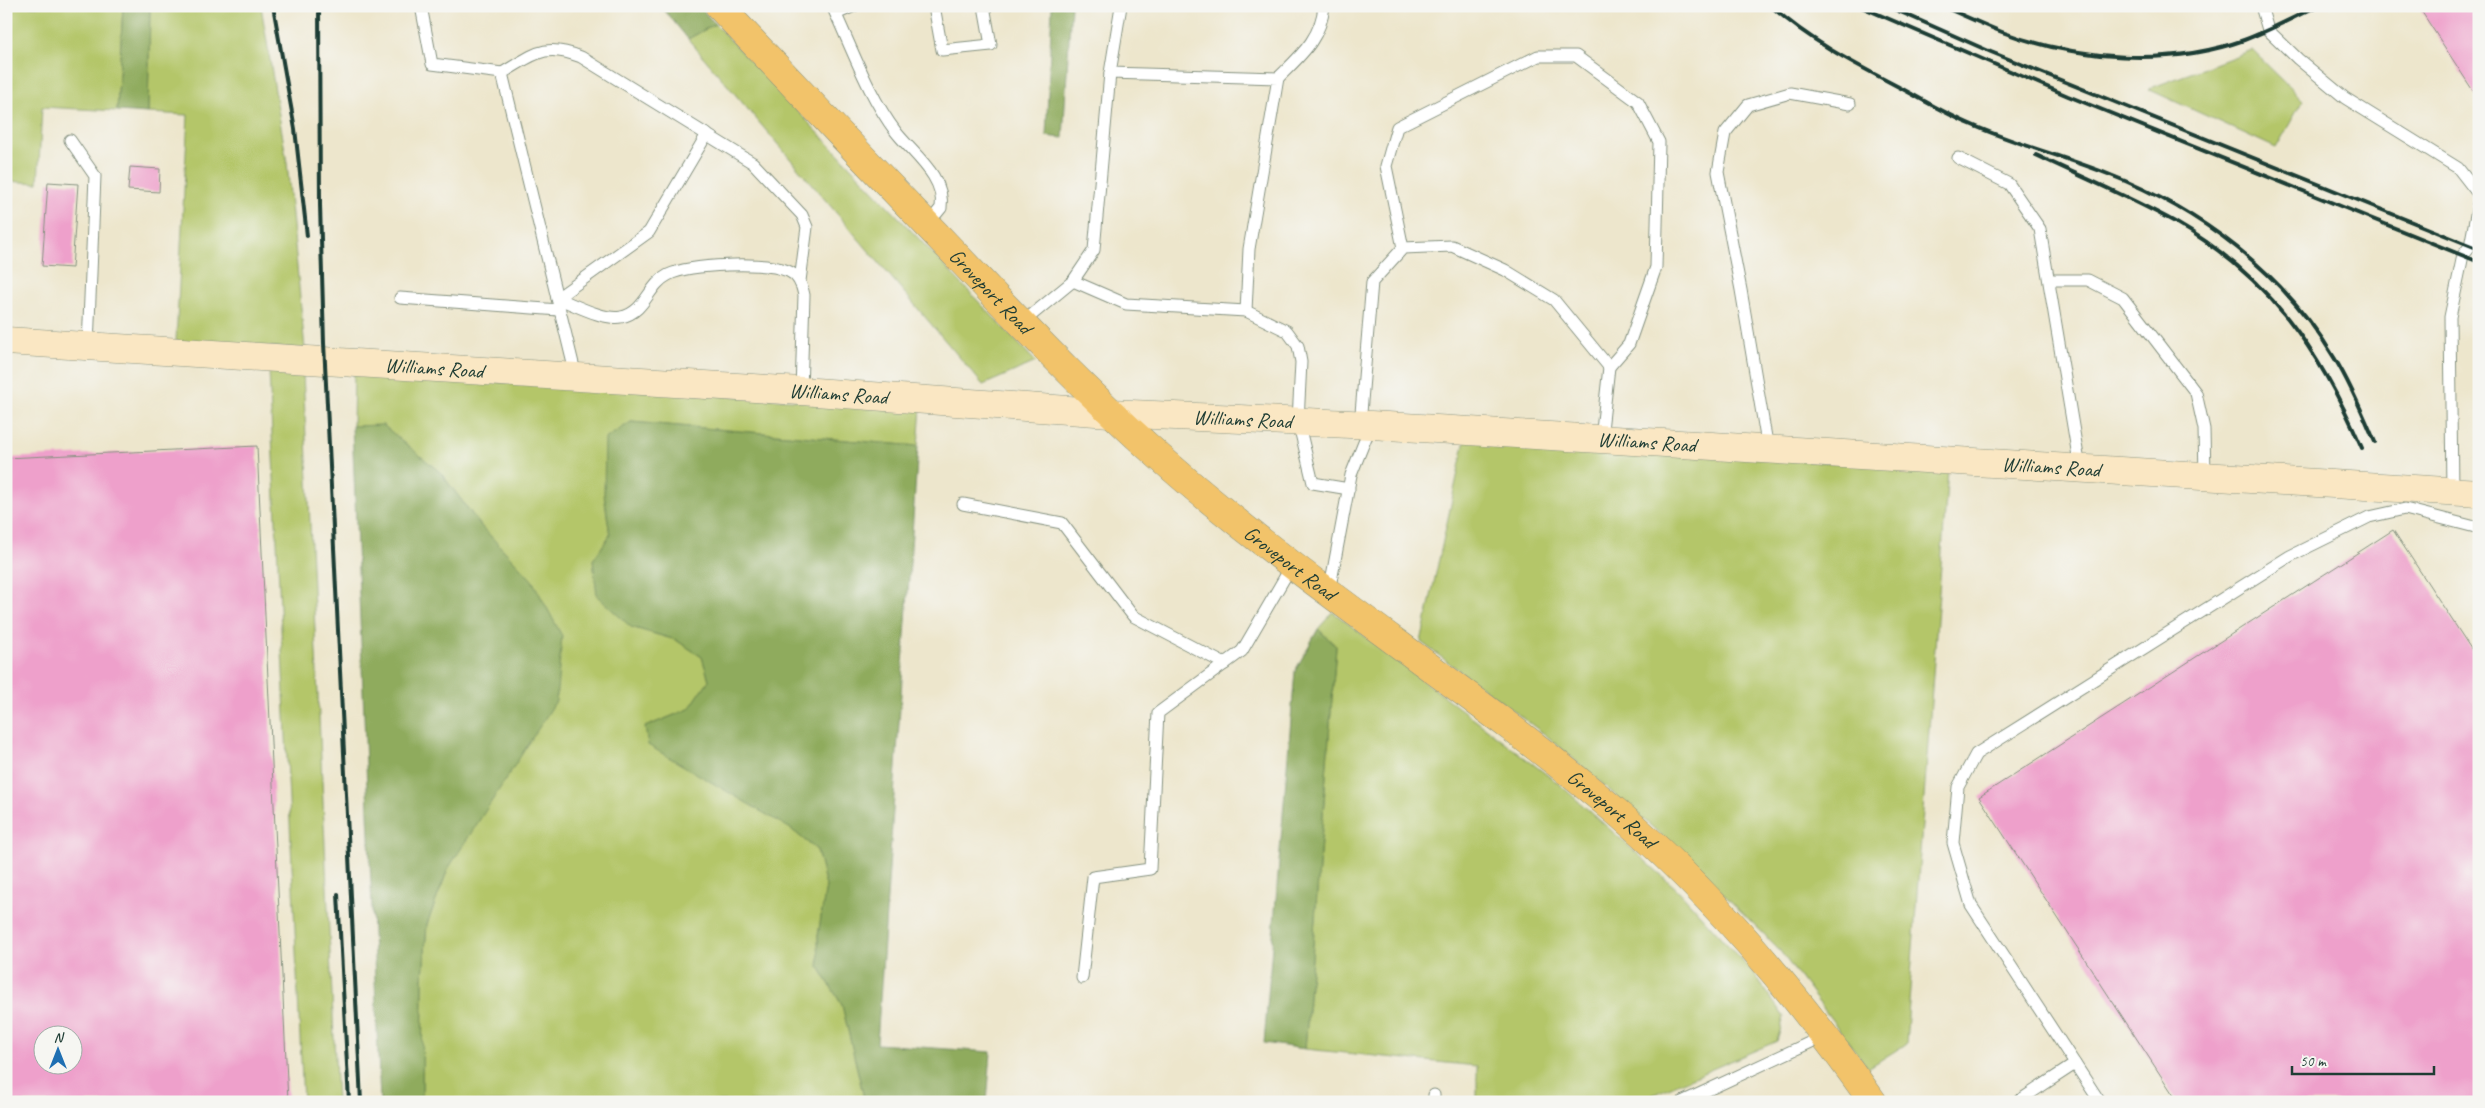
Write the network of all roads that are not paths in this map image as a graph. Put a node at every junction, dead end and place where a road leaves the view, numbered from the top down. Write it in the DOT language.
graph roads {
  1 [pos="421,6"];
  2 [pos="719,6"];
  3 [pos="854,6"];
  4 [pos="934,6"];
  5 [pos="984,6"];
  6 [pos="1121,6"];
  7 [pos="1324,6"];
  8 [pos="2261,6"];
  9 [pos="834,10"];
  10 [pos="502,73"];
  11 [pos="1110,73"];
  12 [pos="1278,78"];
  13 [pos="1850,104"];
  14 [pos="707,134"];
  15 [pos="70,140"];
  16 [pos="1958,158"];
  17 [pos="2479,195"];
  18 [pos="2479,199"];
  19 [pos="2478,207"];
  20 [pos="927,225"];
  21 [pos="1403,248"];
  22 [pos="2049,280"];
  23 [pos="800,281"];
  24 [pos="1073,281"];
  25 [pos="400,298"];
  26 [pos="556,298"];
  27 [pos="560,310"];
  28 [pos="1246,311"];
  29 [pos="1022,323"];
  30 [pos="6,341"];
  31 [pos="88,346"];
  32 [pos="1609,367"];
  33 [pos="576,376"];
  34 [pos="801,390"];
  35 [pos="1110,413"];
  36 [pos="1298,421"];
  37 [pos="1365,425"];
  38 [pos="1601,439"];
  39 [pos="1768,449"];
  40 [pos="2080,468"];
  41 [pos="2204,476"];
  42 [pos="1349,489"];
  43 [pos="2452,492"];
  44 [pos="2479,493"];
  45 [pos="963,504"];
  46 [pos="2479,528"];
  47 [pos="1292,565"];
  48 [pos="1328,592"];
  49 [pos="1225,664"];
  50 [pos="1082,978"];
  51 [pos="1825,1035"];
  52 [pos="2075,1064"];
  53 [pos="1682,1102"];
  54 [pos="1873,1102"];
  55 [pos="2017,1102"];
  56 [pos="2100,1102"];
  1 -- 10 [label="lane"];
  2 -- 20 [label="main road, Groveport Road"];
  3 -- 9 [label="lane"];
  4 -- 5 [label="lane"];
  6 -- 11 [label="lane"];
  7 -- 12 [label="lane"];
  8 -- 17 [label="lane"];
  9 -- 20 [label="lane"];
  10 -- 14 [label="lane"];
  10 -- 26 [label="lane"];
  11 -- 12 [label="lane"];
  11 -- 24 [label="lane"];
  12 -- 28 [label="lane"];
  13 -- 39 [label="lane"];
  14 -- 23 [label="lane"];
  14 -- 26 [label="lane"];
  15 -- 31 [label="lane"];
  16 -- 22 [label="lane"];
  18 -- 19 [label="lane"];
  19 -- 43 [label="lane"];
  20 -- 29 [label="main road, Groveport Road"];
  21 -- 32 [label="lane"];
  21 -- 32 [label="lane"];
  21 -- 37 [label="lane"];
  22 -- 40 [label="lane"];
  22 -- 41 [label="lane"];
  23 -- 26 [label="lane"];
  23 -- 34 [label="lane"];
  24 -- 28 [label="lane"];
  24 -- 29 [label="lane"];
  25 -- 27 [label="lane"];
  26 -- 27 [label="lane"];
  27 -- 33 [label="lane"];
  28 -- 36 [label="lane"];
  29 -- 35 [label="main road, Groveport Road"];
  30 -- 31 [label="main road, Williams Road"];
  31 -- 33 [label="main road, Williams Road"];
  32 -- 38 [label="lane"];
  33 -- 34 [label="main road, Williams Road"];
  34 -- 35 [label="main road, Williams Road"];
  35 -- 36 [label="main road, Williams Road"];
  35 -- 47 [label="main road, Groveport Road"];
  36 -- 37 [label="main road, Williams Road"];
  36 -- 42 [label="lane"];
  37 -- 38 [label="main road, Williams Road"];
  37 -- 42 [label="lane"];
  38 -- 39 [label="main road, Williams Road"];
  39 -- 40 [label="main road, Williams Road"];
  40 -- 41 [label="main road, Williams Road"];
  41 -- 43 [label="main road, Williams Road"];
  42 -- 48 [label="lane"];
  43 -- 44 [label="main road, Williams Road"];
  45 -- 49 [label="lane"];
  46 -- 52 [label="lane"];
  47 -- 48 [label="main road, Groveport Road"];
  47 -- 49 [label="lane"];
  48 -- 51 [label="main road, Groveport Road"];
  49 -- 50 [label="lane"];
  51 -- 53 [label="lane"];
  51 -- 54 [label="main road, Groveport Road"];
  52 -- 55 [label="lane"];
  52 -- 56 [label="lane"];
}
